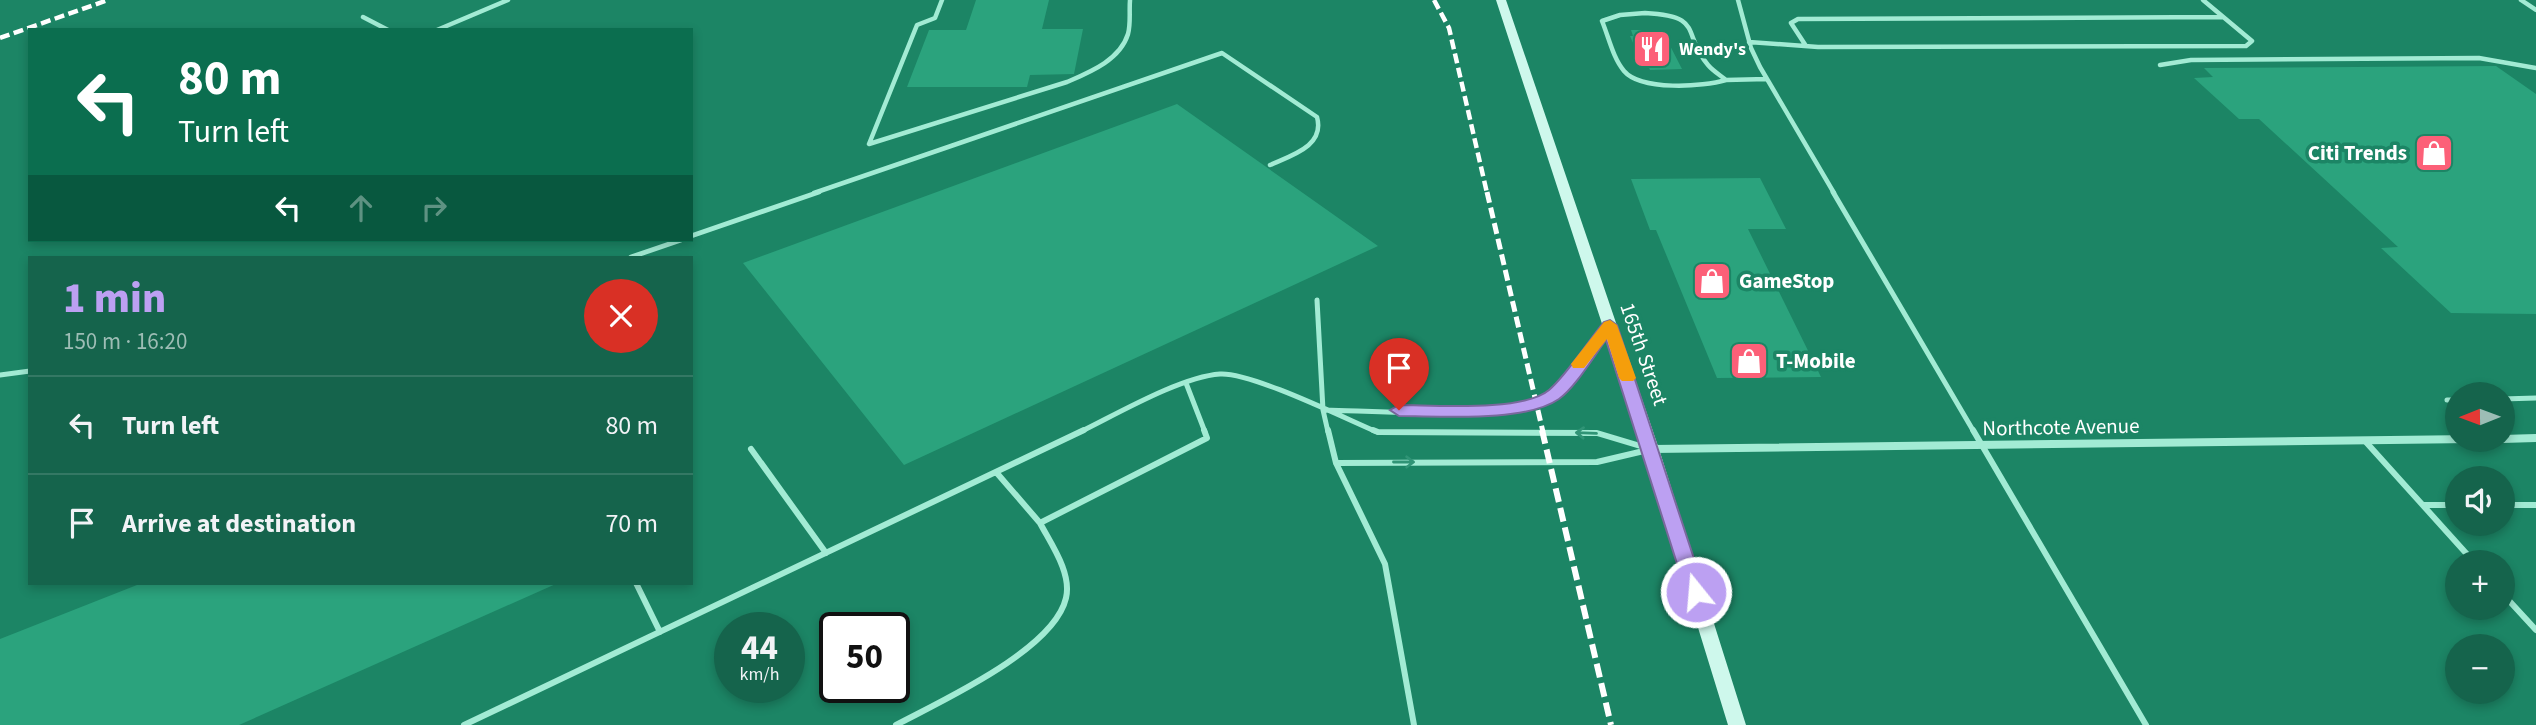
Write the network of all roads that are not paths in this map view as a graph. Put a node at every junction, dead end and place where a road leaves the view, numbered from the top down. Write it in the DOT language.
graph roads {
  1 [pos="508,0"];
  2 [pos="942,0"];
  3 [pos="1130,0"];
  4 [pos="1501,0"];
  5 [pos="1738,0"];
  6 [pos="2203,0"];
  7 [pos="2521,0"];
  8 [pos="2536,10"];
  9 [pos="363,17"];
  10 [pos="2223,17"];
  11 [pos="384,28"];
  12 [pos="442,28"];
  13 [pos="1749,41"];
  14 [pos="1806,46"];
  15 [pos="2160,65"];
  16 [pos="2536,68"];
  17 [pos="1726,79"];
  18 [pos="1767,79"];
  19 [pos="1270,165"];
  20 [pos="693,235"];
  21 [pos="675,242"];
  22 [pos="634,256"];
  23 [pos="1317,300"];
  24 [pos="1610,325"];
  25 [pos="28,371"];
  26 [pos="0,375"];
  27 [pos="1186,383"];
  28 [pos="2536,398"];
  29 [pos="2515,399"];
  30 [pos="1323,410"];
  31 [pos="2445,439"];
  32 [pos="2515,439"];
  33 [pos="2536,439"];
  34 [pos="2365,440"];
  35 [pos="1982,445"];
  36 [pos="751,449"];
  37 [pos="1651,449"];
  38 [pos="1336,463"];
  39 [pos="996,472"];
  40 [pos="2424,505"];
  41 [pos="2445,505"];
  42 [pos="2515,505"];
  43 [pos="2536,505"];
  44 [pos="1040,523"];
  45 [pos="2463,550"];
  46 [pos="826,553"];
  47 [pos="637,585"];
  48 [pos="2515,607"];
  49 [pos="2536,630"];
  50 [pos="660,632"];
  51 [pos="464,725"];
  52 [pos="896,725"];
  53 [pos="1414,725"];
  54 [pos="1737,725"];
  55 [pos="2146,725"];
  1 -- 12 [label="lane"];
  2 -- 3 [label="lane"];
  4 -- 24 [label="main road, 165th Street"];
  5 -- 13 [label="lane"];
  6 -- 10 [label="lane"];
  7 -- 8 [label="lane"];
  9 -- 11 [label="lane"];
  10 -- 14 [label="lane"];
  10 -- 14 [label="lane"];
  13 -- 14 [label="lane"];
  13 -- 18 [label="lane"];
  15 -- 16 [label="lane"];
  17 -- 17 [label="lane"];
  17 -- 18 [label="lane"];
  18 -- 35 [label="lane"];
  19 -- 20 [label="lane"];
  21 -- 22 [label="lane"];
  23 -- 30 [label="lane"];
  24 -- 30 [label="lane"];
  24 -- 37 [label="main road, 165th Street"];
  25 -- 26 [label="lane"];
  27 -- 30 [label="lane"];
  27 -- 39 [label="lane"];
  27 -- 44 [label="lane"];
  28 -- 29 [label="lane"];
  37 -- 30 [label="lane, one-way"];
  30 -- 38 [label="lane"];
  31 -- 34 [label="street, Northcote Avenue"];
  32 -- 33 [label="street"];
  34 -- 35 [label="street, Northcote Avenue"];
  34 -- 40 [label="lane"];
  35 -- 37 [label="street, Northcote Avenue"];
  35 -- 55 [label="lane"];
  36 -- 46 [label="lane"];
  38 -- 37 [label="lane, one-way"];
  37 -- 54 [label="main road, 165th Street"];
  38 -- 53 [label="lane"];
  39 -- 44 [label="lane"];
  39 -- 46 [label="lane"];
  40 -- 41 [label="lane"];
  40 -- 45 [label="lane"];
  42 -- 43 [label="lane"];
  44 -- 52 [label="lane"];
  46 -- 50 [label="lane"];
  47 -- 50 [label="lane"];
  48 -- 49 [label="lane"];
  50 -- 51 [label="lane"];
}
